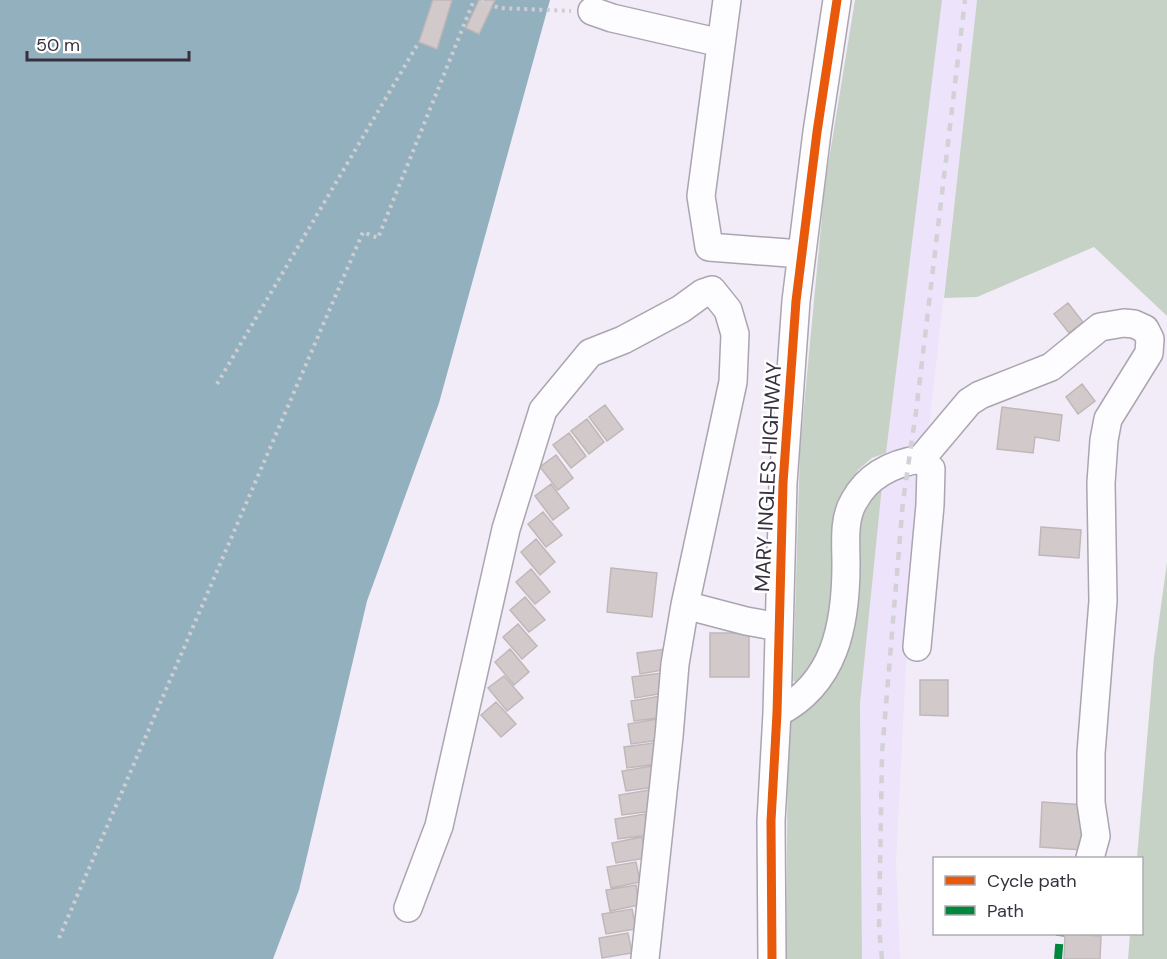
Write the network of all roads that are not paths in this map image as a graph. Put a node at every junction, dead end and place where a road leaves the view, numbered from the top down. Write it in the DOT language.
graph roads {
  1 [pos="728,0"];
  2 [pos="837,0"];
  3 [pos="607,10"];
  4 [pos="721,44"];
  5 [pos="709,247"];
  6 [pos="801,254"];
  7 [pos="712,290"];
  8 [pos="921,459"];
  9 [pos="685,604"];
  10 [pos="779,627"];
  11 [pos="916,647"];
  12 [pos="777,713"];
  13 [pos="1090,857"];
  14 [pos="408,908"];
  15 [pos="645,959"];
  16 [pos="772,959"];
  1 -- 4 [label="street"];
  2 -- 6 [label="street, MARY INGLES HIGHWAY"];
  3 -- 4 [label="street"];
  4 -- 5 [label="street"];
  5 -- 6 [label="street"];
  5 -- 7 [label="street"];
  6 -- 10 [label="street, MARY INGLES HIGHWAY"];
  7 -- 9 [label="street"];
  7 -- 14 [label="street"];
  8 -- 11 [label="street"];
  8 -- 12 [label="street"];
  8 -- 13 [label="street"];
  9 -- 10 [label="street"];
  9 -- 15 [label="street"];
  10 -- 12 [label="street, MARY INGLES HIGHWAY"];
  12 -- 16 [label="street, MARY INGLES HIGHWAY"];
}
